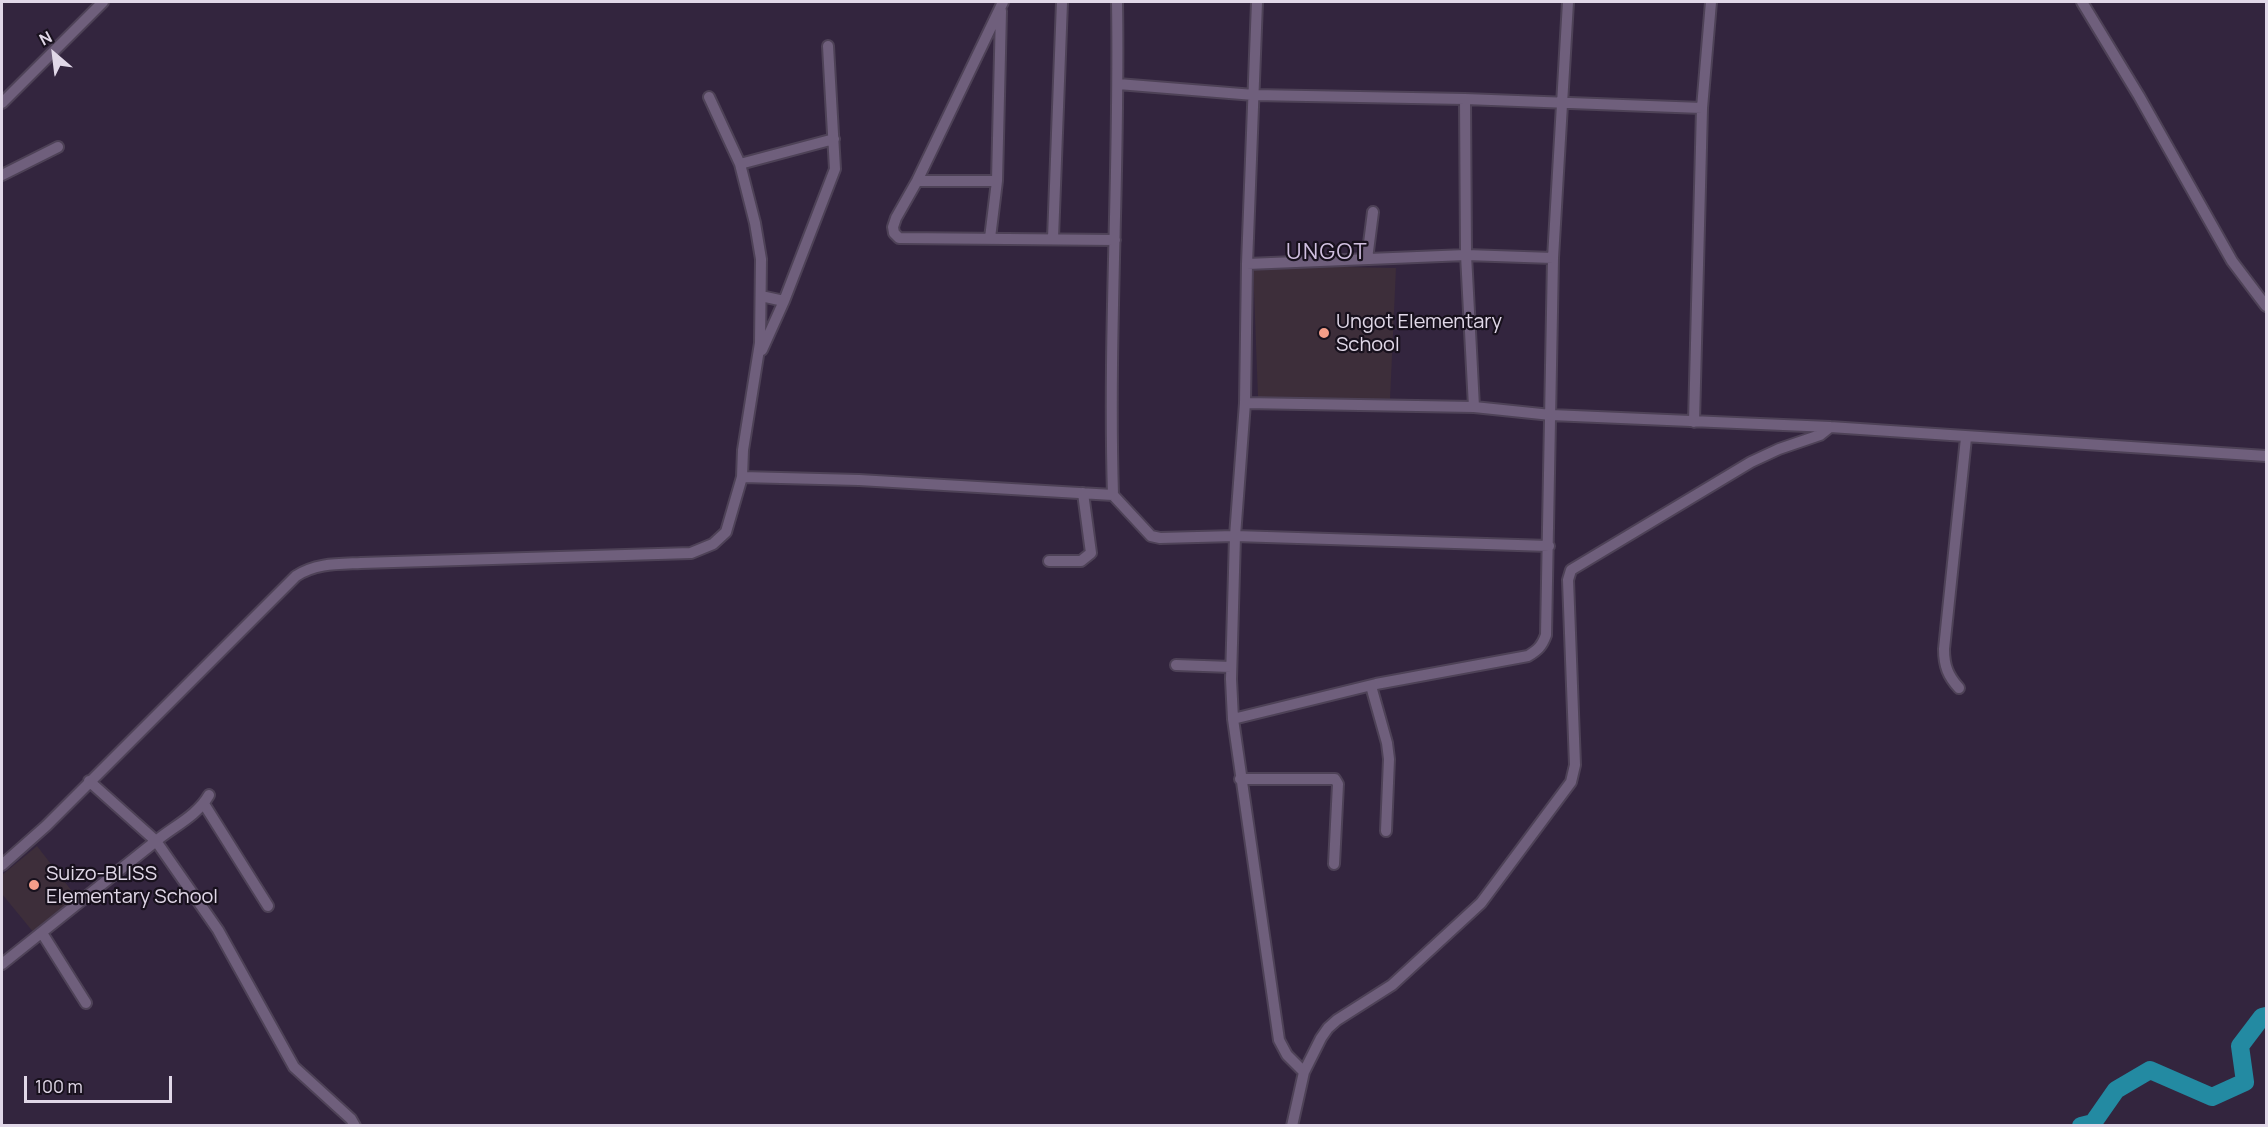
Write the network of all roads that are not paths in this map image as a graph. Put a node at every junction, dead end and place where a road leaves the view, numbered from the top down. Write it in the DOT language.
graph roads {
  1 [pos="103,2"];
  2 [pos="1062,2"];
  3 [pos="1117,2"];
  4 [pos="1257,2"];
  5 [pos="1568,2"];
  6 [pos="1711,2"];
  7 [pos="2082,2"];
  8 [pos="1002,4"];
  9 [pos="828,46"];
  10 [pos="1118,84"];
  11 [pos="1254,94"];
  12 [pos="709,97"];
  13 [pos="1465,99"];
  14 [pos="2,103"];
  15 [pos="1564,103"];
  16 [pos="1702,108"];
  17 [pos="834,139"];
  18 [pos="58,147"];
  19 [pos="740,164"];
  20 [pos="2,175"];
  21 [pos="917,181"];
  22 [pos="997,181"];
  23 [pos="1373,212"];
  24 [pos="990,238"];
  25 [pos="1053,238"];
  26 [pos="1115,240"];
  27 [pos="1466,255"];
  28 [pos="1553,258"];
  29 [pos="1366,259"];
  30 [pos="1247,264"];
  31 [pos="761,296"];
  32 [pos="784,300"];
  33 [pos="2266,306"];
  34 [pos="757,361"];
  35 [pos="1245,403"];
  36 [pos="1474,407"];
  37 [pos="1551,415"];
  38 [pos="1694,422"];
  39 [pos="1830,427"];
  40 [pos="1966,438"];
  41 [pos="2266,456"];
  42 [pos="742,477"];
  43 [pos="1083,493"];
  44 [pos="1113,495"];
  45 [pos="1235,536"];
  46 [pos="1549,546"];
  47 [pos="1049,561"];
  48 [pos="1176,665"];
  49 [pos="1231,667"];
  50 [pos="1371,686"];
  51 [pos="1959,688"];
  52 [pos="1233,719"];
  53 [pos="1240,779"];
  54 [pos="89,781"];
  55 [pos="1386,831"];
  56 [pos="156,841"];
  57 [pos="1334,864"];
  58 [pos="2,865"];
  59 [pos="268,906"];
  60 [pos="42,933"];
  61 [pos="2,964"];
  62 [pos="86,1003"];
  63 [pos="1304,1072"];
  64 [pos="355,1125"];
  65 [pos="1292,1125"];
  1 -- 14 [label="street"];
  2 -- 25 [label="street"];
  3 -- 10 [label="street"];
  4 -- 11 [label="street"];
  5 -- 15 [label="street"];
  6 -- 16 [label="street"];
  7 -- 33 [label="street"];
  8 -- 21 [label="street"];
  8 -- 22 [label="street"];
  9 -- 17 [label="street"];
  10 -- 11 [label="street"];
  10 -- 26 [label="street"];
  11 -- 13 [label="street"];
  11 -- 30 [label="street"];
  12 -- 19 [label="street"];
  13 -- 15 [label="street"];
  13 -- 27 [label="street"];
  15 -- 16 [label="street"];
  15 -- 28 [label="street"];
  16 -- 38 [label="street"];
  17 -- 19 [label="street"];
  17 -- 32 [label="street"];
  18 -- 20 [label="street"];
  19 -- 31 [label="street"];
  21 -- 22 [label="street"];
  21 -- 24 [label="street"];
  22 -- 24 [label="street"];
  23 -- 29 [label="street"];
  24 -- 25 [label="street"];
  25 -- 26 [label="street"];
  26 -- 44 [label="street"];
  27 -- 28 [label="street"];
  27 -- 29 [label="street"];
  27 -- 36 [label="street"];
  28 -- 37 [label="street"];
  29 -- 30 [label="street"];
  30 -- 35 [label="street"];
  31 -- 32 [label="street"];
  31 -- 34 [label="street"];
  32 -- 34 [label="street"];
  34 -- 42 [label="street"];
  35 -- 36 [label="street"];
  35 -- 45 [label="street"];
  36 -- 37 [label="street"];
  37 -- 38 [label="street"];
  37 -- 46 [label="street"];
  38 -- 39 [label="street"];
  39 -- 40 [label="street"];
  39 -- 63 [label="street"];
  40 -- 41 [label="street"];
  40 -- 51 [label="street"];
  42 -- 43 [label="street"];
  42 -- 54 [label="street"];
  43 -- 44 [label="street"];
  43 -- 47 [label="street"];
  44 -- 45 [label="street"];
  45 -- 46 [label="street"];
  45 -- 49 [label="street"];
  46 -- 50 [label="street"];
  48 -- 49 [label="street"];
  49 -- 52 [label="street"];
  50 -- 52 [label="street"];
  50 -- 55 [label="street"];
  52 -- 53 [label="street"];
  53 -- 57 [label="street"];
  53 -- 63 [label="street"];
  54 -- 56 [label="street"];
  54 -- 58 [label="street"];
  56 -- 59 [label="street"];
  56 -- 60 [label="street"];
  56 -- 64 [label="street"];
  60 -- 61 [label="street"];
  60 -- 62 [label="street"];
  63 -- 65 [label="street"];
}
